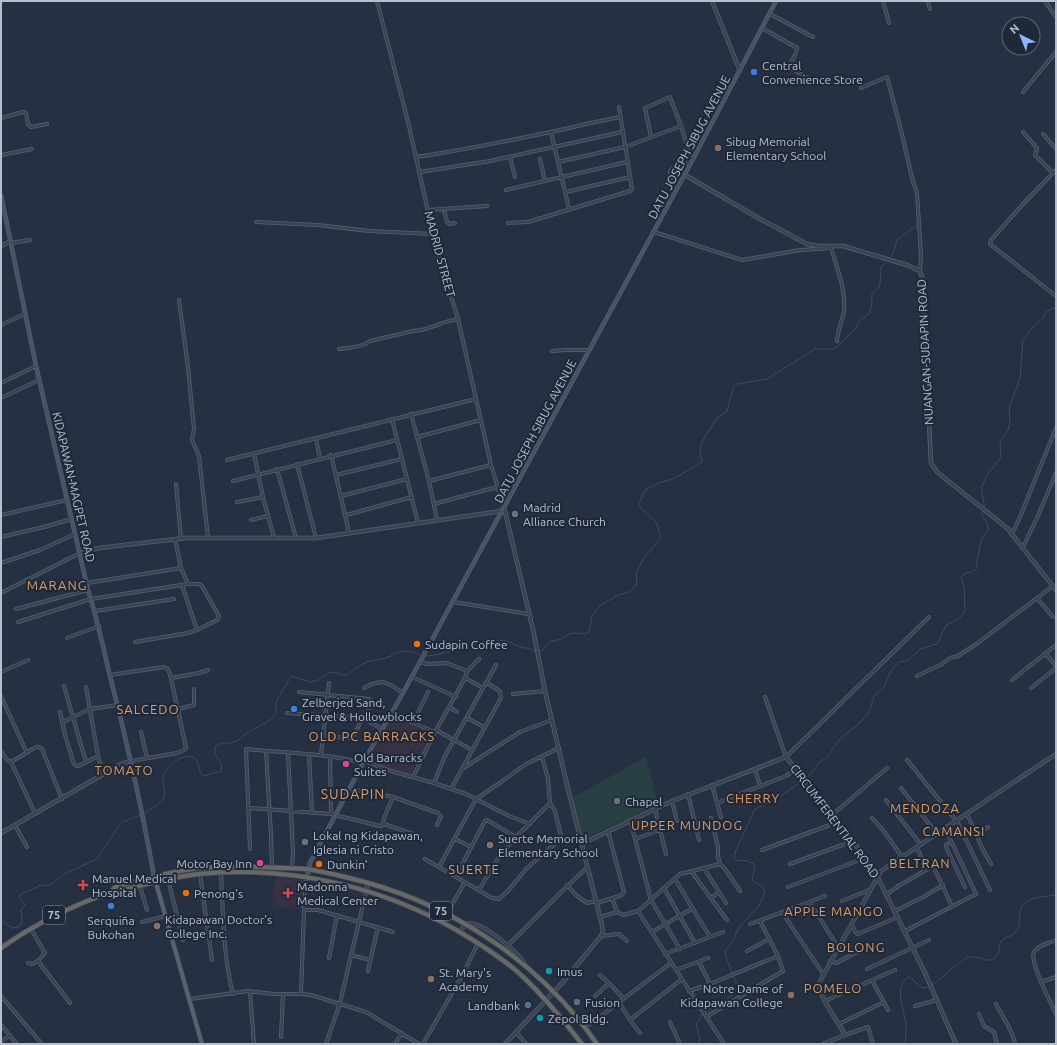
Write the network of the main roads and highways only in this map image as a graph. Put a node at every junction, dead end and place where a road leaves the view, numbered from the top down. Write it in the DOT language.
graph roads {
  1 [pos="776,1"];
  2 [pos="1,195"];
  3 [pos="210,867"];
  4 [pos="308,869"];
  5 [pos="210,873"];
  6 [pos="154,876"];
  7 [pos="306,877"];
  8 [pos="156,881"];
  9 [pos="111,892"];
  10 [pos="1,948"];
  11 [pos="202,1044"];
  12 [pos="582,1044"];
  13 [pos="597,1044"];
  1 -- 4 [label="main road, DATU JOSEPH SIBUG AVENUE"];
  2 -- 6 [label="main road, KIDAPAWAN-MAGPET ROAD"];
  3 -- 4 [label="highway, 75"];
  3 -- 5 [label="highway"];
  3 -- 6 [label="highway, 75"];
  4 -- 7 [label="main road, DATU JOSEPH SIBUG AVENUE"];
  4 -- 13 [label="highway, 75"];
  5 -- 7 [label="highway, 75"];
  5 -- 8 [label="highway, 75"];
  6 -- 8 [label="main road"];
  6 -- 9 [label="highway, 75"];
  7 -- 12 [label="highway, 75"];
  8 -- 9 [label="highway, 75"];
  8 -- 11 [label="main road"];
  9 -- 10 [label="highway, 75"];
}
